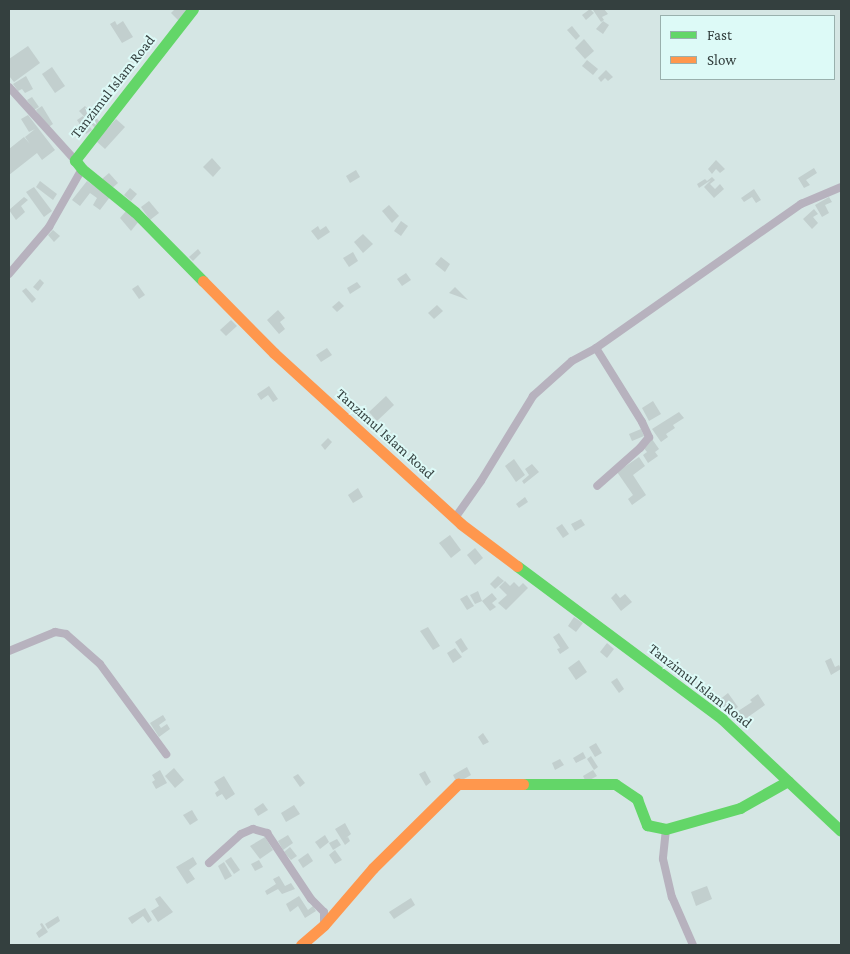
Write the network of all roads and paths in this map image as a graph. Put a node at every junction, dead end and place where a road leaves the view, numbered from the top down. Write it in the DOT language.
graph roads {
  1 [pos="193,9"];
  2 [pos="9,87"];
  3 [pos="78,165"];
  4 [pos="841,187"];
  5 [pos="9,274"];
  6 [pos="596,348"];
  7 [pos="597,486"];
  8 [pos="455,518"];
  9 [pos="9,651"];
  10 [pos="166,754"];
  11 [pos="788,781"];
  12 [pos="666,829"];
  13 [pos="841,831"];
  14 [pos="209,863"];
  15 [pos="324,925"];
  16 [pos="301,945"];
  17 [pos="692,945"];
  1 -- 3 [label="street, Tanzimul Islam Road"];
  2 -- 3 [label="street"];
  3 -- 5 [label="street"];
  3 -- 8 [label="street, Tanzimul Islam Road"];
  4 -- 6 [label="street"];
  6 -- 7 [label="street"];
  6 -- 8 [label="street"];
  8 -- 11 [label="street, Tanzimul Islam Road"];
  9 -- 10 [label="street"];
  11 -- 12 [label="street"];
  11 -- 13 [label="street, Tanzimul Islam Road"];
  12 -- 15 [label="street"];
  12 -- 17 [label="street"];
  14 -- 15 [label="street"];
  15 -- 16 [label="street"];
}
